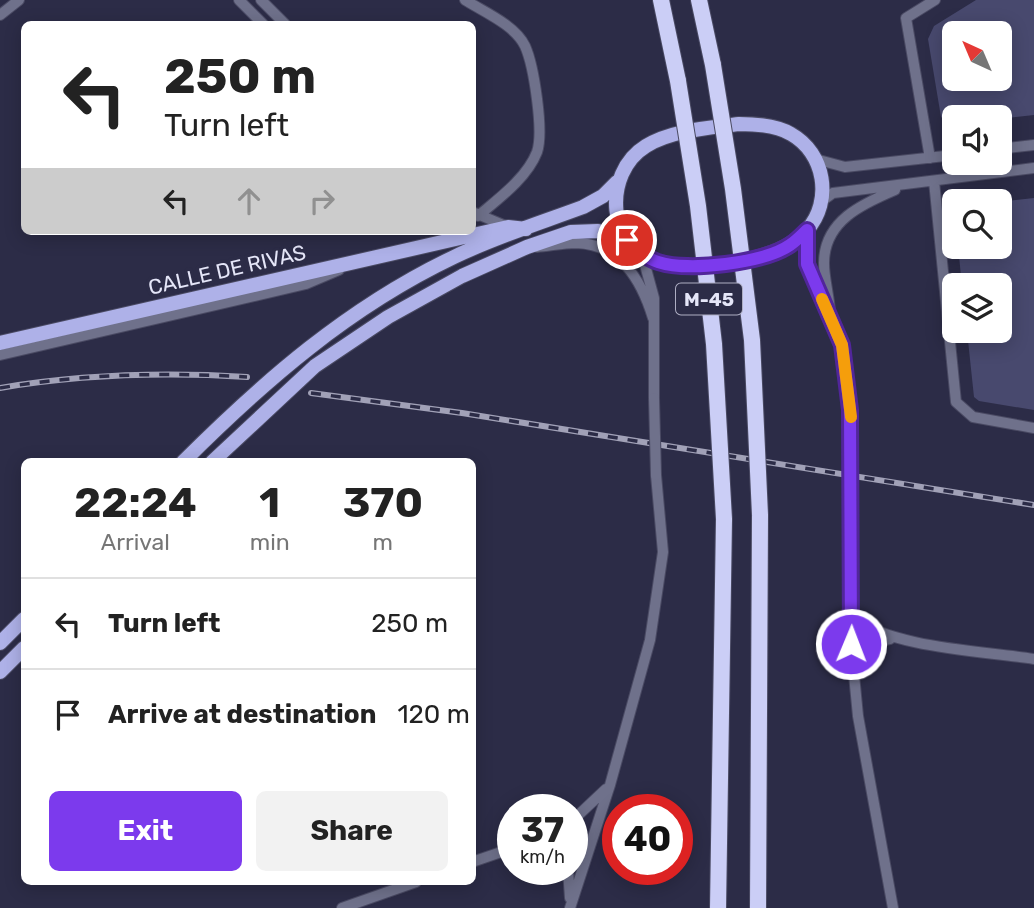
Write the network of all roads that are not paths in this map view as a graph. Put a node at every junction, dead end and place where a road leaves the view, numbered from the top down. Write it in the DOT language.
graph roads {
  1 [pos="19,0"];
  2 [pos="239,0"];
  3 [pos="261,0"];
  4 [pos="465,0"];
  5 [pos="661,0"];
  6 [pos="699,0"];
  7 [pos="935,0"];
  8 [pos="0,15"];
  9 [pos="260,21"];
  10 [pos="282,21"];
  11 [pos="1034,145"];
  12 [pos="1012,148"];
  13 [pos="942,156"];
  14 [pos="930,158"];
  15 [pos="815,159"];
  16 [pos="1034,169"];
  17 [pos="934,181"];
  18 [pos="617,182"];
  19 [pos="907,185"];
  20 [pos="822,201"];
  21 [pos="476,213"];
  22 [pos="476,214"];
  23 [pos="508,226"];
  24 [pos="526,229"];
  25 [pos="807,230"];
  26 [pos="476,234"];
  27 [pos="438,235"];
  28 [pos="472,235"];
  29 [pos="627,240"];
  30 [pos="432,245"];
  31 [pos="527,247"];
  32 [pos="642,254"];
  33 [pos="355,264"];
  34 [pos="831,314"];
  35 [pos="653,318"];
  36 [pos="0,344"];
  37 [pos="0,355"];
  38 [pos="1034,428"];
  39 [pos="187,458"];
  40 [pos="216,458"];
  41 [pos="852,617"];
  42 [pos="21,622"];
  43 [pos="897,638"];
  44 [pos="0,643"];
  45 [pos="21,651"];
  46 [pos="1034,659"];
  47 [pos="854,663"];
  48 [pos="0,671"];
  49 [pos="610,785"];
  50 [pos="588,806"];
  51 [pos="497,853"];
  52 [pos="476,861"];
  53 [pos="407,885"];
  54 [pos="569,885"];
  55 [pos="342,908"];
  56 [pos="570,908"];
  57 [pos="717,908"];
  58 [pos="759,908"];
  59 [pos="893,908"];
  1 -- 8 [label="street"];
  2 -- 9 [label="street"];
  3 -- 10 [label="street"];
  4 -- 21 [label="street"];
  5 -- 57 [label="highway, M-45, bridge"];
  6 -- 58 [label="highway, M-45, bridge"];
  7 -- 14 [label="street"];
  11 -- 12 [label="street"];
  13 -- 14 [label="street"];
  14 -- 15 [label="street"];
  15 -- 18 [label="main road"];
  15 -- 20 [label="main road"];
  16 -- 17 [label="street"];
  17 -- 19 [label="street"];
  17 -- 38 [label="street"];
  18 -- 24 [label="main road"];
  18 -- 29 [label="main road"];
  19 -- 20 [label="street"];
  19 -- 34 [label="street"];
  20 -- 25 [label="main road"];
  22 -- 23 [label="street"];
  23 -- 24 [label="main road, CALLE DE RIVAS"];
  23 -- 26 [label="main road, CALLE DE RIVAS"];
  24 -- 39 [label="main road"];
  25 -- 32 [label="main road"];
  25 -- 34 [label="street"];
  27 -- 30 [label="street"];
  28 -- 30 [label="main road, CALLE DE RIVAS"];
  29 -- 31 [label="main road"];
  29 -- 32 [label="main road"];
  30 -- 33 [label="main road, CALLE DE RIVAS"];
  31 -- 35 [label="street"];
  31 -- 40 [label="main road"];
  32 -- 35 [label="street"];
  33 -- 36 [label="main road, CALLE DE RIVAS"];
  33 -- 37 [label="street"];
  34 -- 41 [label="street, bridge"];
  35 -- 49 [label="street, bridge"];
  41 -- 43 [label="street"];
  41 -- 47 [label="street"];
  42 -- 44 [label="main road"];
  43 -- 46 [label="street"];
  43 -- 47 [label="street"];
  45 -- 48 [label="main road"];
  47 -- 59 [label="street"];
  49 -- 50 [label="street"];
  49 -- 56 [label="street"];
  51 -- 52 [label="street"];
  53 -- 55 [label="street"];
  54 -- 56 [label="street"];
}
